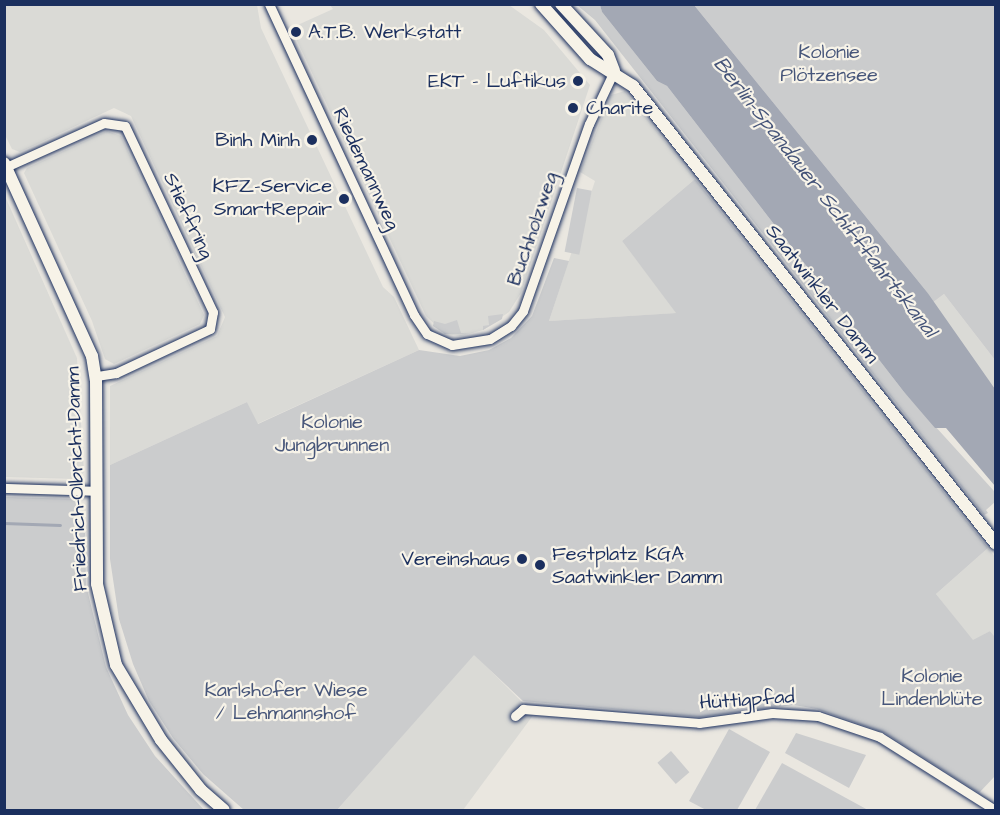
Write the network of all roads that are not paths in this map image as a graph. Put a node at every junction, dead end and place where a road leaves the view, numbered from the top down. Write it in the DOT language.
graph roads {
  1 [pos="269,4"];
  2 [pos="541,4"];
  3 [pos="561,4"];
  4 [pos="614,71"];
  5 [pos="5,165"];
  6 [pos="440,342"];
  7 [pos="96,376"];
  8 [pos="4,488"];
  9 [pos="97,491"];
  10 [pos="996,544"];
  11 [pos="515,716"];
  12 [pos="994,805"];
  13 [pos="224,810"];
  1 -- 6 [label="street, Riedemannweg"];
  2 -- 4 [label="main road, Saatwinkler Damm"];
  3 -- 4 [label="main road, Saatwinkler Damm"];
  4 -- 6 [label="street, Buchholzweg"];
  4 -- 10 [label="main road, Saatwinkler Damm"];
  5 -- 7 [label="main road, Friedrich-Olbricht-Damm"];
  5 -- 7 [label="street, Stieffring"];
  7 -- 9 [label="main road, Friedrich-Olbricht-Damm"];
  8 -- 9 [label="street"];
  9 -- 13 [label="main road, Friedrich-Olbricht-Damm"];
  11 -- 12 [label="street, Hüttigpfad"];
}
